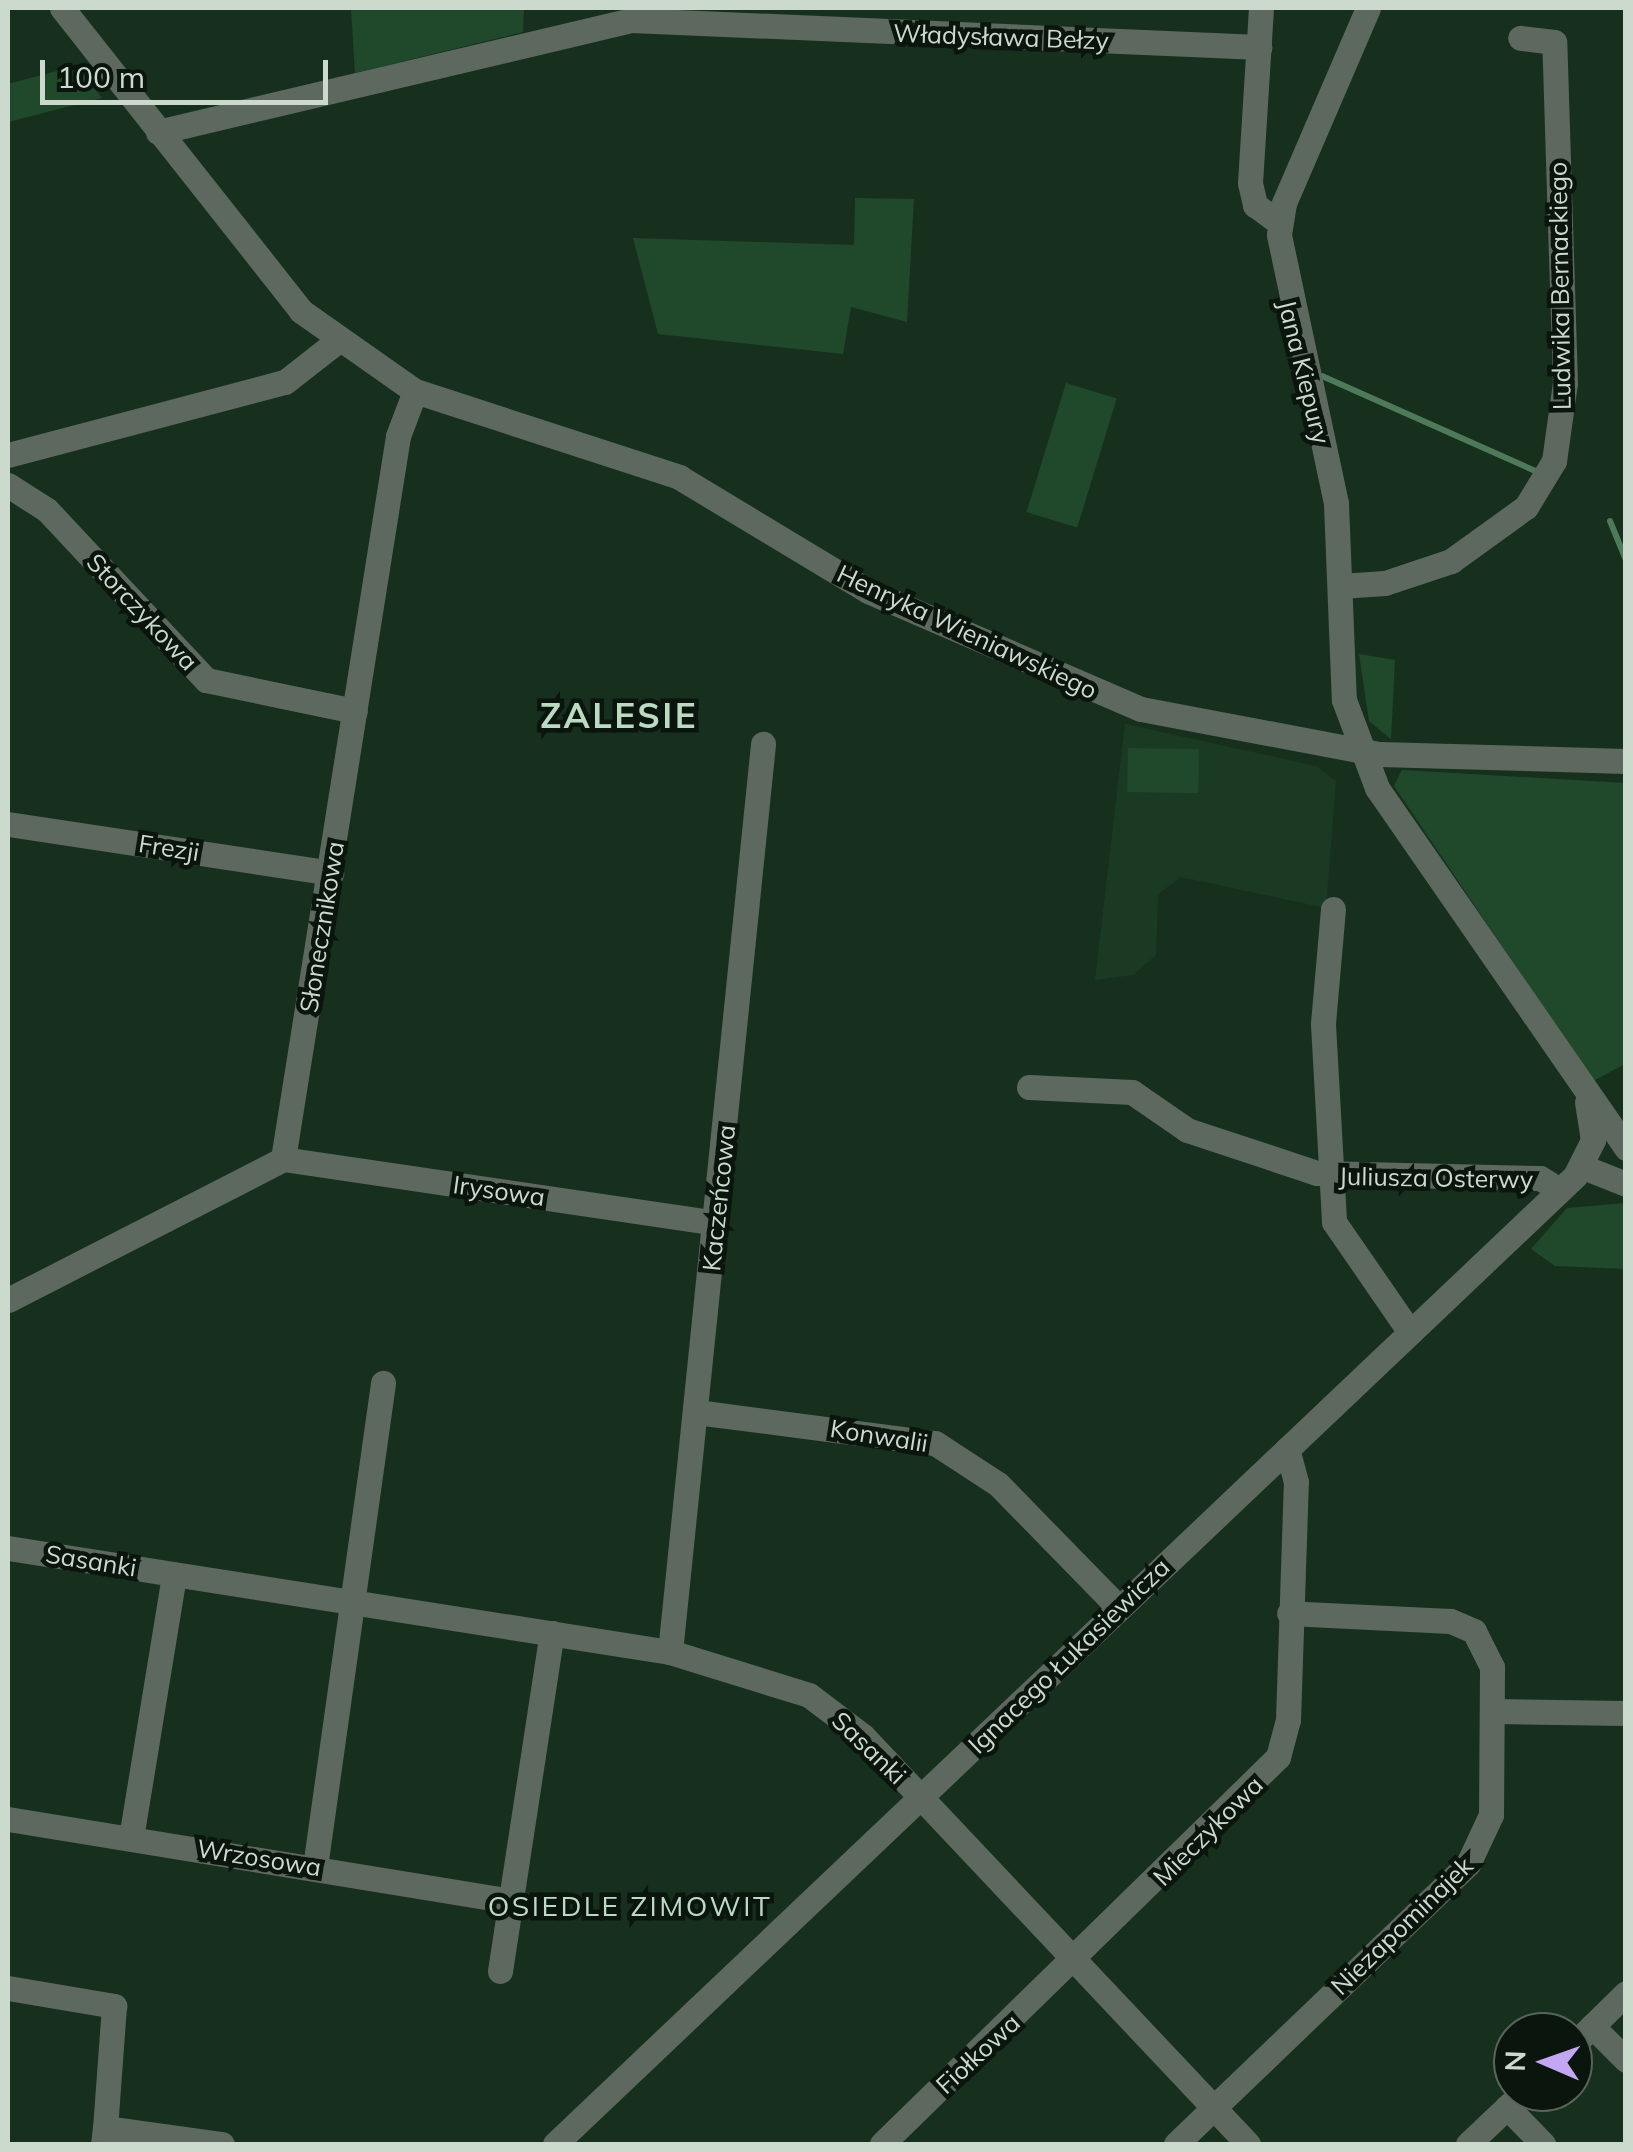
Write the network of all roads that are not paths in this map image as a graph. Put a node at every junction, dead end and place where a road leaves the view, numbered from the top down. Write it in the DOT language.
graph roads {
  1 [pos="62,8"];
  2 [pos="1261,8"];
  3 [pos="1368,8"];
  4 [pos="1520,38"];
  5 [pos="1259,47"];
  6 [pos="158,132"];
  7 [pos="1280,223"];
  8 [pos="335,343"];
  9 [pos="414,391"];
  10 [pos="8,455"];
  11 [pos="8,484"];
  12 [pos="1340,586"];
  13 [pos="355,711"];
  14 [pos="764,744"];
  15 [pos="1360,751"];
  16 [pos="1626,761"];
  17 [pos="8,824"];
  18 [pos="331,873"];
  19 [pos="1333,910"];
  20 [pos="1029,1086"];
  21 [pos="1587,1102"];
  22 [pos="1626,1148"];
  23 [pos="283,1159"];
  24 [pos="1582,1167"];
  25 [pos="1335,1176"];
  26 [pos="1626,1184"];
  27 [pos="1560,1190"];
  28 [pos="716,1223"];
  29 [pos="8,1304"];
  30 [pos="1410,1332"];
  31 [pos="383,1383"];
  32 [pos="696,1412"];
  33 [pos="1287,1449"];
  34 [pos="8,1548"];
  35 [pos="174,1574"];
  36 [pos="352,1601"];
  37 [pos="1119,1608"];
  38 [pos="1290,1614"];
  39 [pos="552,1633"];
  40 [pos="670,1652"];
  41 [pos="1494,1711"];
  42 [pos="1626,1712"];
  43 [pos="920,1798"];
  44 [pos="8,1819"];
  45 [pos="132,1838"];
  46 [pos="315,1867"];
  47 [pos="511,1901"];
  48 [pos="1075,1962"];
  49 [pos="500,1970"];
  50 [pos="8,1988"];
  51 [pos="1626,1993"];
  52 [pos="1593,2025"];
  53 [pos="1593,2027"];
  54 [pos="1626,2060"];
  55 [pos="1214,2109"];
  56 [pos="1502,2112"];
  57 [pos="1523,2112"];
  58 [pos="104,2136"];
  59 [pos="222,2144"];
  60 [pos="556,2144"];
  61 [pos="882,2144"];
  62 [pos="1176,2144"];
  63 [pos="1248,2144"];
  64 [pos="1468,2144"];
  65 [pos="1543,2144"];
  1 -- 6 [label="street, Henryka Wieniawskiego"];
  2 -- 5 [label="street"];
  3 -- 7 [label="street, Jana Kiepury"];
  4 -- 12 [label="street, Ludwika Bernackiego"];
  5 -- 6 [label="street, Władysława Bełzy"];
  5 -- 7 [label="street"];
  6 -- 8 [label="street, Henryka Wieniawskiego"];
  7 -- 12 [label="street, Jana Kiepury"];
  8 -- 9 [label="street, Henryka Wieniawskiego"];
  8 -- 10 [label="street"];
  9 -- 13 [label="street, Słonecznikowa"];
  9 -- 15 [label="street, Henryka Wieniawskiego"];
  11 -- 13 [label="street, Storczykowa"];
  12 -- 15 [label="street, Jana Kiepury"];
  13 -- 18 [label="street, Słonecznikowa"];
  14 -- 28 [label="street, Kaczeńcowa"];
  15 -- 16 [label="street, Henryka Wieniawskiego"];
  15 -- 21 [label="street"];
  17 -- 18 [label="street, Frezji"];
  18 -- 23 [label="street, Słonecznikowa"];
  19 -- 25 [label="street"];
  20 -- 25 [label="street, Juliusza Osterwy"];
  21 -- 22 [label="street"];
  21 -- 24 [label="street"];
  23 -- 28 [label="street, Irysowa"];
  23 -- 29 [label="street"];
  24 -- 26 [label="street"];
  24 -- 27 [label="street, Ignacego Łukasiewicza"];
  25 -- 27 [label="street, Juliusza Osterwy"];
  25 -- 30 [label="street"];
  27 -- 30 [label="street, Ignacego Łukasiewicza"];
  28 -- 32 [label="street, Kaczeńcowa"];
  30 -- 33 [label="street, Ignacego Łukasiewicza"];
  31 -- 36 [label="street"];
  32 -- 37 [label="street, Konwalii"];
  32 -- 40 [label="street, Kaczeńcowa"];
  33 -- 37 [label="street, Ignacego Łukasiewicza"];
  33 -- 38 [label="street, Mieczykowa"];
  34 -- 35 [label="street, Sasanki"];
  35 -- 36 [label="street, Sasanki"];
  35 -- 45 [label="street"];
  36 -- 39 [label="street, Sasanki"];
  36 -- 46 [label="street"];
  37 -- 43 [label="street, Ignacego Łukasiewicza"];
  38 -- 41 [label="street"];
  38 -- 48 [label="street, Mieczykowa"];
  39 -- 40 [label="street, Sasanki"];
  39 -- 47 [label="street"];
  40 -- 43 [label="street, Sasanki"];
  41 -- 42 [label="street"];
  41 -- 55 [label="street, Niezapominajek"];
  43 -- 48 [label="street, Sasanki"];
  43 -- 60 [label="street, Ignacego Łukasiewicza"];
  44 -- 45 [label="street, Wrzosowa"];
  45 -- 46 [label="street, Wrzosowa"];
  46 -- 47 [label="street, Wrzosowa"];
  47 -- 49 [label="street"];
  48 -- 55 [label="street, Sasanki"];
  48 -- 61 [label="street, Fiołkowa"];
  50 -- 58 [label="street"];
  51 -- 52 [label="street"];
  53 -- 54 [label="street"];
  55 -- 62 [label="street, Niezapominajek"];
  55 -- 63 [label="street, Sasanki"];
  56 -- 64 [label="street"];
  57 -- 65 [label="street"];
  58 -- 59 [label="street"];
}
